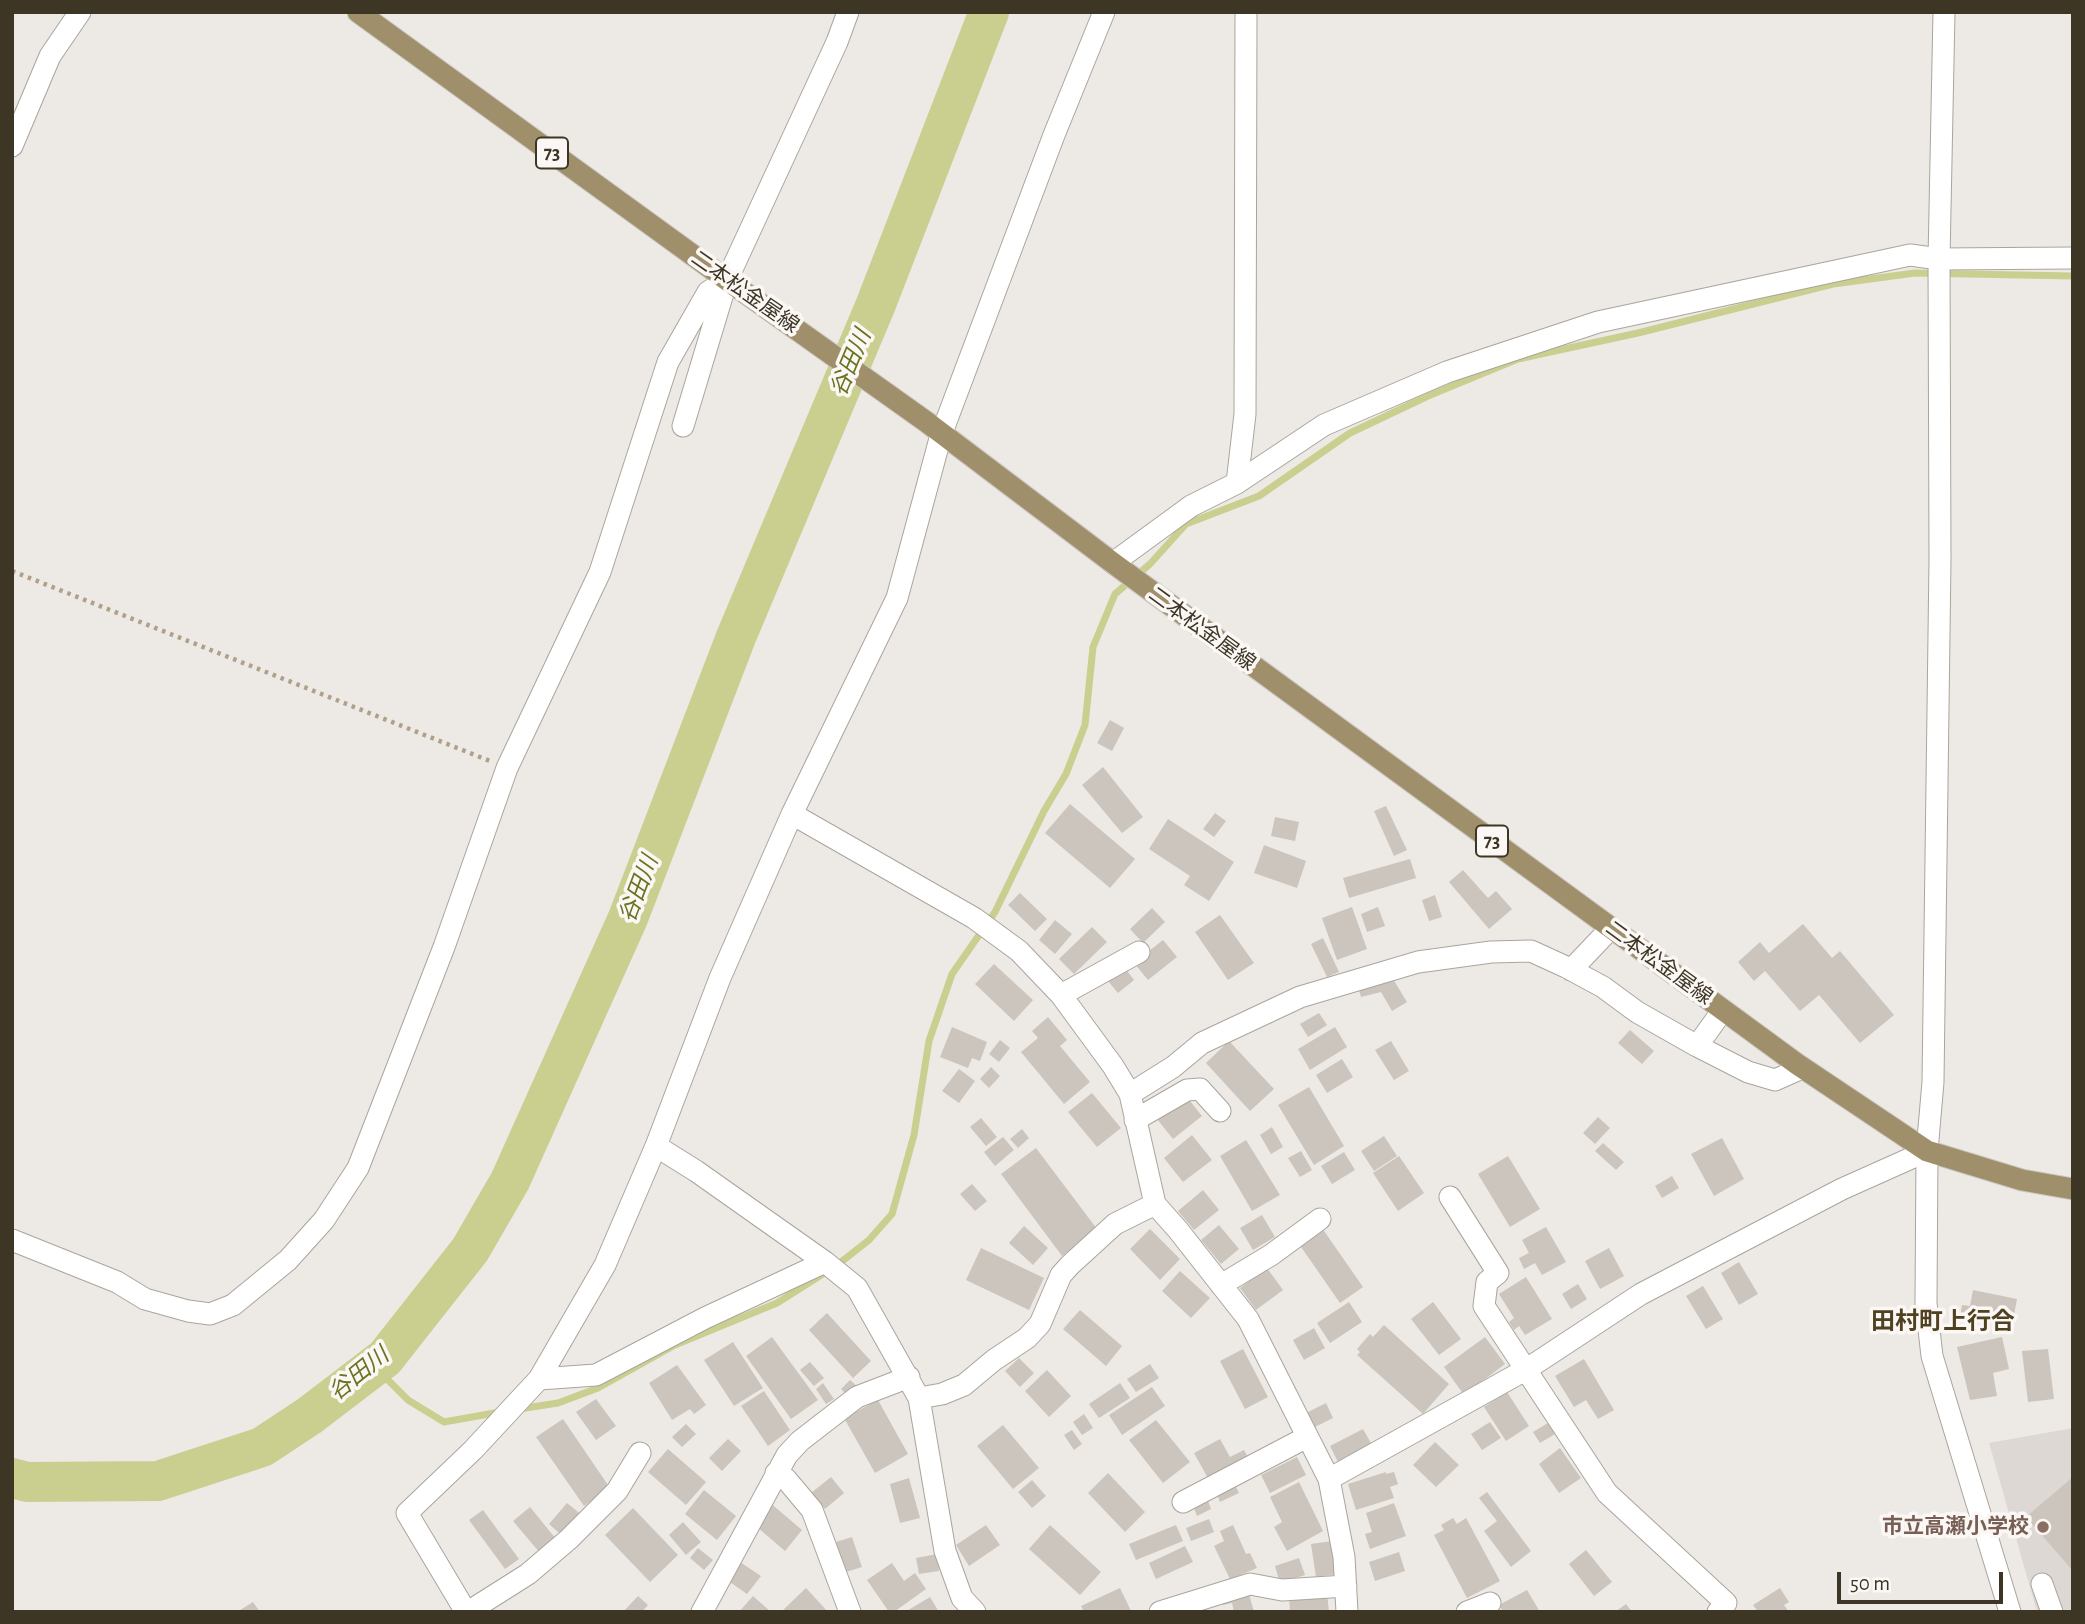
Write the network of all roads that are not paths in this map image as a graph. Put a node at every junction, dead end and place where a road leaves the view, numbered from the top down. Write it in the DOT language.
graph roads {
  1 [pos="80,12"];
  2 [pos="358,12"];
  3 [pos="848,12"];
  4 [pos="1104,12"];
  5 [pos="1246,12"];
  6 [pos="1944,12"];
  7 [pos="12,146"];
  8 [pos="2073,258"];
  9 [pos="1939,259"];
  10 [pos="727,280"];
  11 [pos="683,426"];
  12 [pos="935,429"];
  13 [pos="1237,483"];
  14 [pos="1113,563"];
  15 [pos="792,814"];
  16 [pos="1611,928"];
  17 [pos="1139,952"];
  18 [pos="1571,970"];
  19 [pos="1061,995"];
  20 [pos="1723,1010"];
  21 [pos="1697,1046"];
  22 [pos="1802,1068"];
  23 [pos="1130,1094"];
  24 [pos="1220,1111"];
  25 [pos="1135,1120"];
  26 [pos="656,1146"];
  27 [pos="1927,1151"];
  28 [pos="2073,1188"];
  29 [pos="1450,1197"];
  30 [pos="1155,1204"];
  31 [pos="1320,1219"];
  32 [pos="12,1240"];
  33 [pos="825,1262"];
  34 [pos="1222,1285"];
  35 [pos="1527,1369"];
  36 [pos="909,1377"];
  37 [pos="539,1379"];
  38 [pos="919,1398"];
  39 [pos="1307,1437"];
  40 [pos="640,1453"];
  41 [pos="776,1473"];
  42 [pos="1329,1479"];
  43 [pos="1183,1502"];
  44 [pos="2042,1584"];
  45 [pos="1346,1586"];
  46 [pos="1490,1603"];
  47 [pos="467,1612"];
  48 [pos="702,1612"];
  49 [pos="850,1612"];
  50 [pos="975,1612"];
  51 [pos="1160,1612"];
  52 [pos="1347,1612"];
  53 [pos="1467,1612"];
  54 [pos="1718,1612"];
  55 [pos="2010,1612"];
  56 [pos="2052,1612"];
  1 -- 7 [label="street"];
  2 -- 10 [label="main road, 二本松金屋線 / 73"];
  3 -- 10 [label="street"];
  4 -- 12 [label="street"];
  5 -- 13 [label="street"];
  6 -- 9 [label="street"];
  8 -- 9 [label="street"];
  9 -- 13 [label="street"];
  9 -- 27 [label="street"];
  10 -- 11 [label="street"];
  10 -- 12 [label="main road, 二本松金屋線 / 73"];
  10 -- 32 [label="street"];
  12 -- 14 [label="main road, 二本松金屋線 / 73"];
  12 -- 15 [label="street"];
  13 -- 14 [label="street"];
  14 -- 16 [label="main road, 二本松金屋線 / 73"];
  15 -- 19 [label="street"];
  15 -- 26 [label="street"];
  16 -- 18 [label="street"];
  16 -- 20 [label="main road, 二本松金屋線 / 73"];
  17 -- 19 [label="street"];
  18 -- 21 [label="street"];
  18 -- 23 [label="street"];
  19 -- 23 [label="street"];
  20 -- 21 [label="street"];
  20 -- 22 [label="main road, 二本松金屋線 / 73"];
  21 -- 22 [label="street"];
  22 -- 27 [label="main road, 二本松金屋線 / 73"];
  23 -- 25 [label="street"];
  24 -- 25 [label="street"];
  25 -- 30 [label="street"];
  26 -- 33 [label="street"];
  26 -- 37 [label="street"];
  27 -- 28 [label="main road, 二本松金屋線 / 73"];
  27 -- 35 [label="street"];
  27 -- 55 [label="street"];
  29 -- 35 [label="street"];
  30 -- 34 [label="street"];
  30 -- 38 [label="street"];
  31 -- 34 [label="street"];
  33 -- 36 [label="street"];
  33 -- 37 [label="street"];
  34 -- 39 [label="street"];
  35 -- 42 [label="street"];
  35 -- 54 [label="street"];
  36 -- 38 [label="street"];
  36 -- 41 [label="street"];
  37 -- 47 [label="street"];
  38 -- 50 [label="street"];
  39 -- 42 [label="street"];
  39 -- 43 [label="street"];
  40 -- 47 [label="street"];
  41 -- 48 [label="street"];
  41 -- 49 [label="street"];
  42 -- 45 [label="street"];
  44 -- 56 [label="street"];
  45 -- 51 [label="street"];
  45 -- 52 [label="street"];
  46 -- 53 [label="street"];
}
